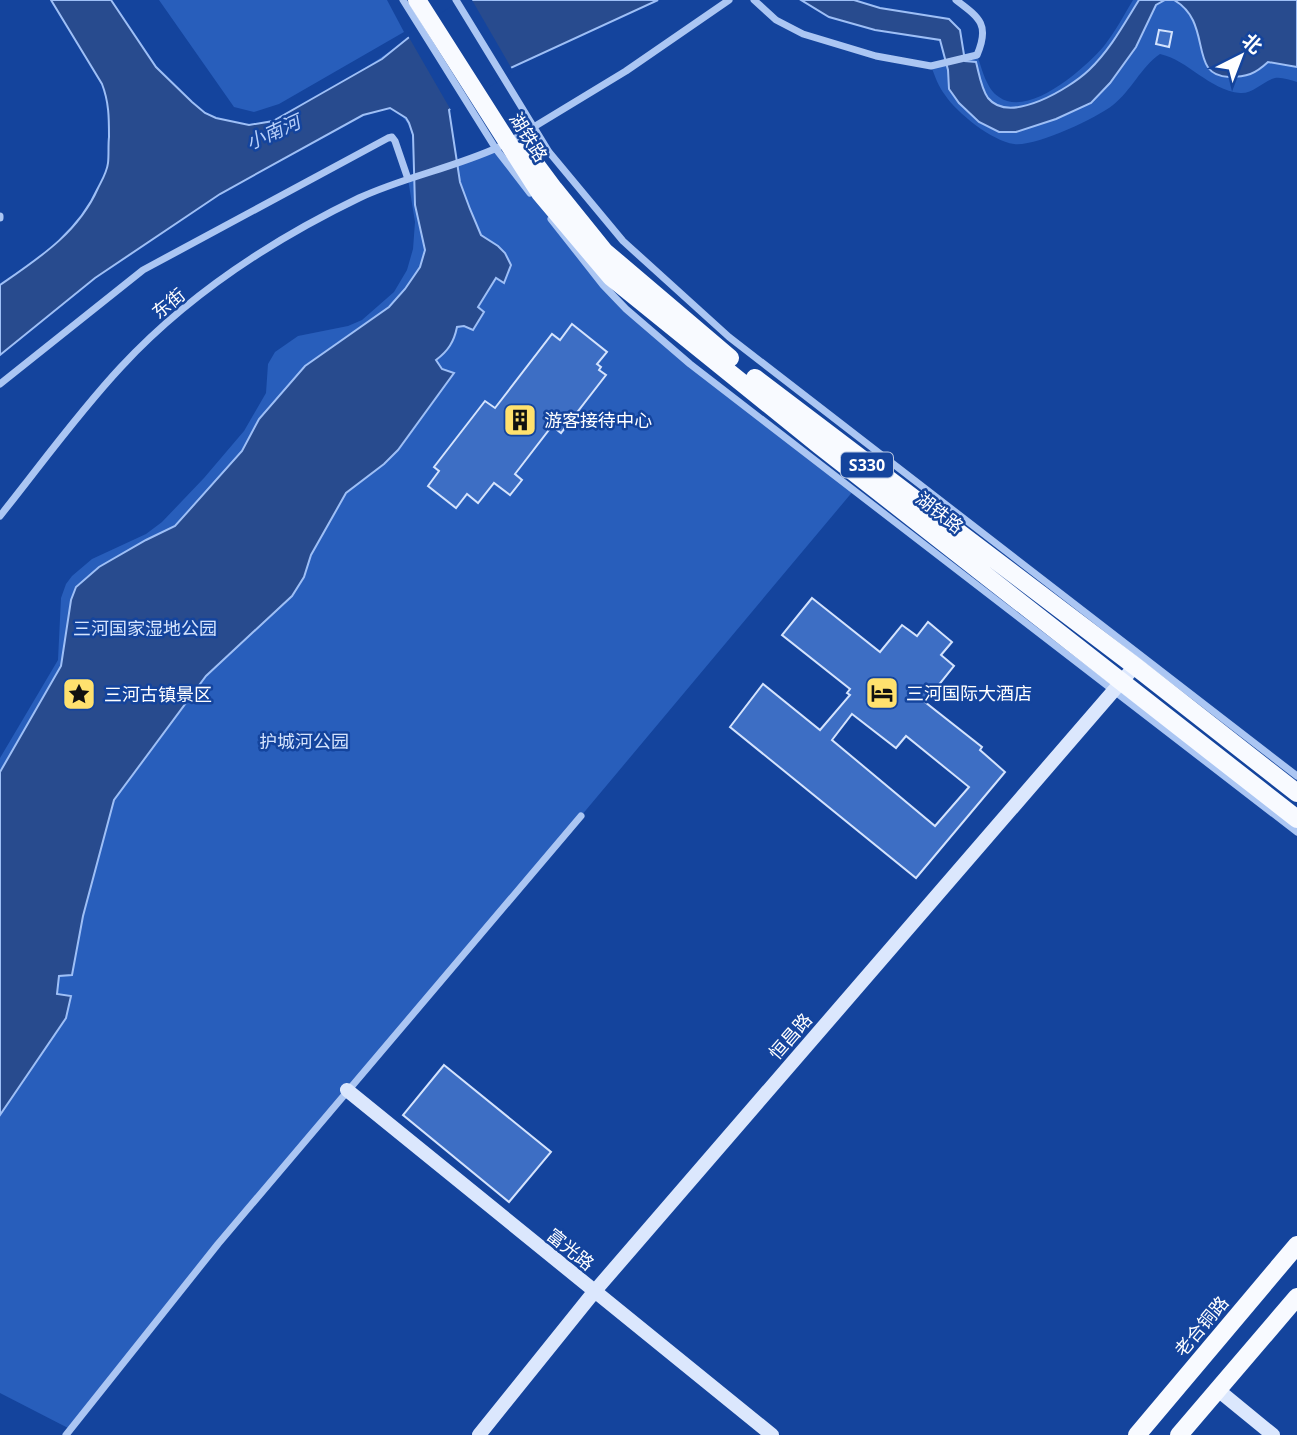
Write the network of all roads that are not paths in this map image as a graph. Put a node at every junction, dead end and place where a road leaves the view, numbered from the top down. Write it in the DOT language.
graph roads {
  1 [pos="456,0"];
  2 [pos="729,0"];
  3 [pos="754,0"];
  4 [pos="956,0"];
  5 [pos="415,3"];
  6 [pos="534,127"];
  7 [pos="507,143"];
  8 [pos="408,179"];
  9 [pos="0,384"];
  10 [pos="0,516"];
  11 [pos="1135,666"];
  12 [pos="1118,686"];
  13 [pos="1297,776"];
  14 [pos="1297,793"];
  15 [pos="581,816"];
  16 [pos="1297,819"];
  17 [pos="1297,832"];
  18 [pos="347,1090"];
  19 [pos="1297,1245"];
  20 [pos="594,1292"];
  21 [pos="1297,1297"];
  22 [pos="1218,1390"];
  23 [pos="66,1435"];
  24 [pos="479,1435"];
  25 [pos="772,1435"];
  26 [pos="1137,1435"];
  27 [pos="1180,1435"];
  28 [pos="1273,1435"];
  1 -- 6 [label="street"];
  2 -- 6 [label="street, 东街"];
  3 -- 4 [label="street"];
  5 -- 7 [label="main road, 湖铁路 / S330"];
  5 -- 7 [label="street"];
  6 -- 7 [label="street, 东街"];
  6 -- 13 [label="street"];
  7 -- 8 [label="street, 东街"];
  7 -- 11 [label="main road, 湖铁路 / S330"];
  7 -- 12 [label="main road, 湖铁路 / S330"];
  8 -- 9 [label="street"];
  8 -- 10 [label="street, 东街"];
  11 -- 12 [label="street, 恒昌路"];
  11 -- 14 [label="main road, 湖铁路 / S330"];
  12 -- 16 [label="main road, 湖铁路 / S330"];
  12 -- 17 [label="street"];
  12 -- 20 [label="street, 恒昌路"];
  15 -- 18 [label="street"];
  18 -- 20 [label="street, 富光路"];
  18 -- 23 [label="street"];
  19 -- 26 [label="main road, 老合铜路"];
  20 -- 24 [label="street, 恒昌路"];
  20 -- 25 [label="street, 富光路"];
  21 -- 22 [label="main road"];
  22 -- 27 [label="main road"];
  22 -- 28 [label="street"];
}
